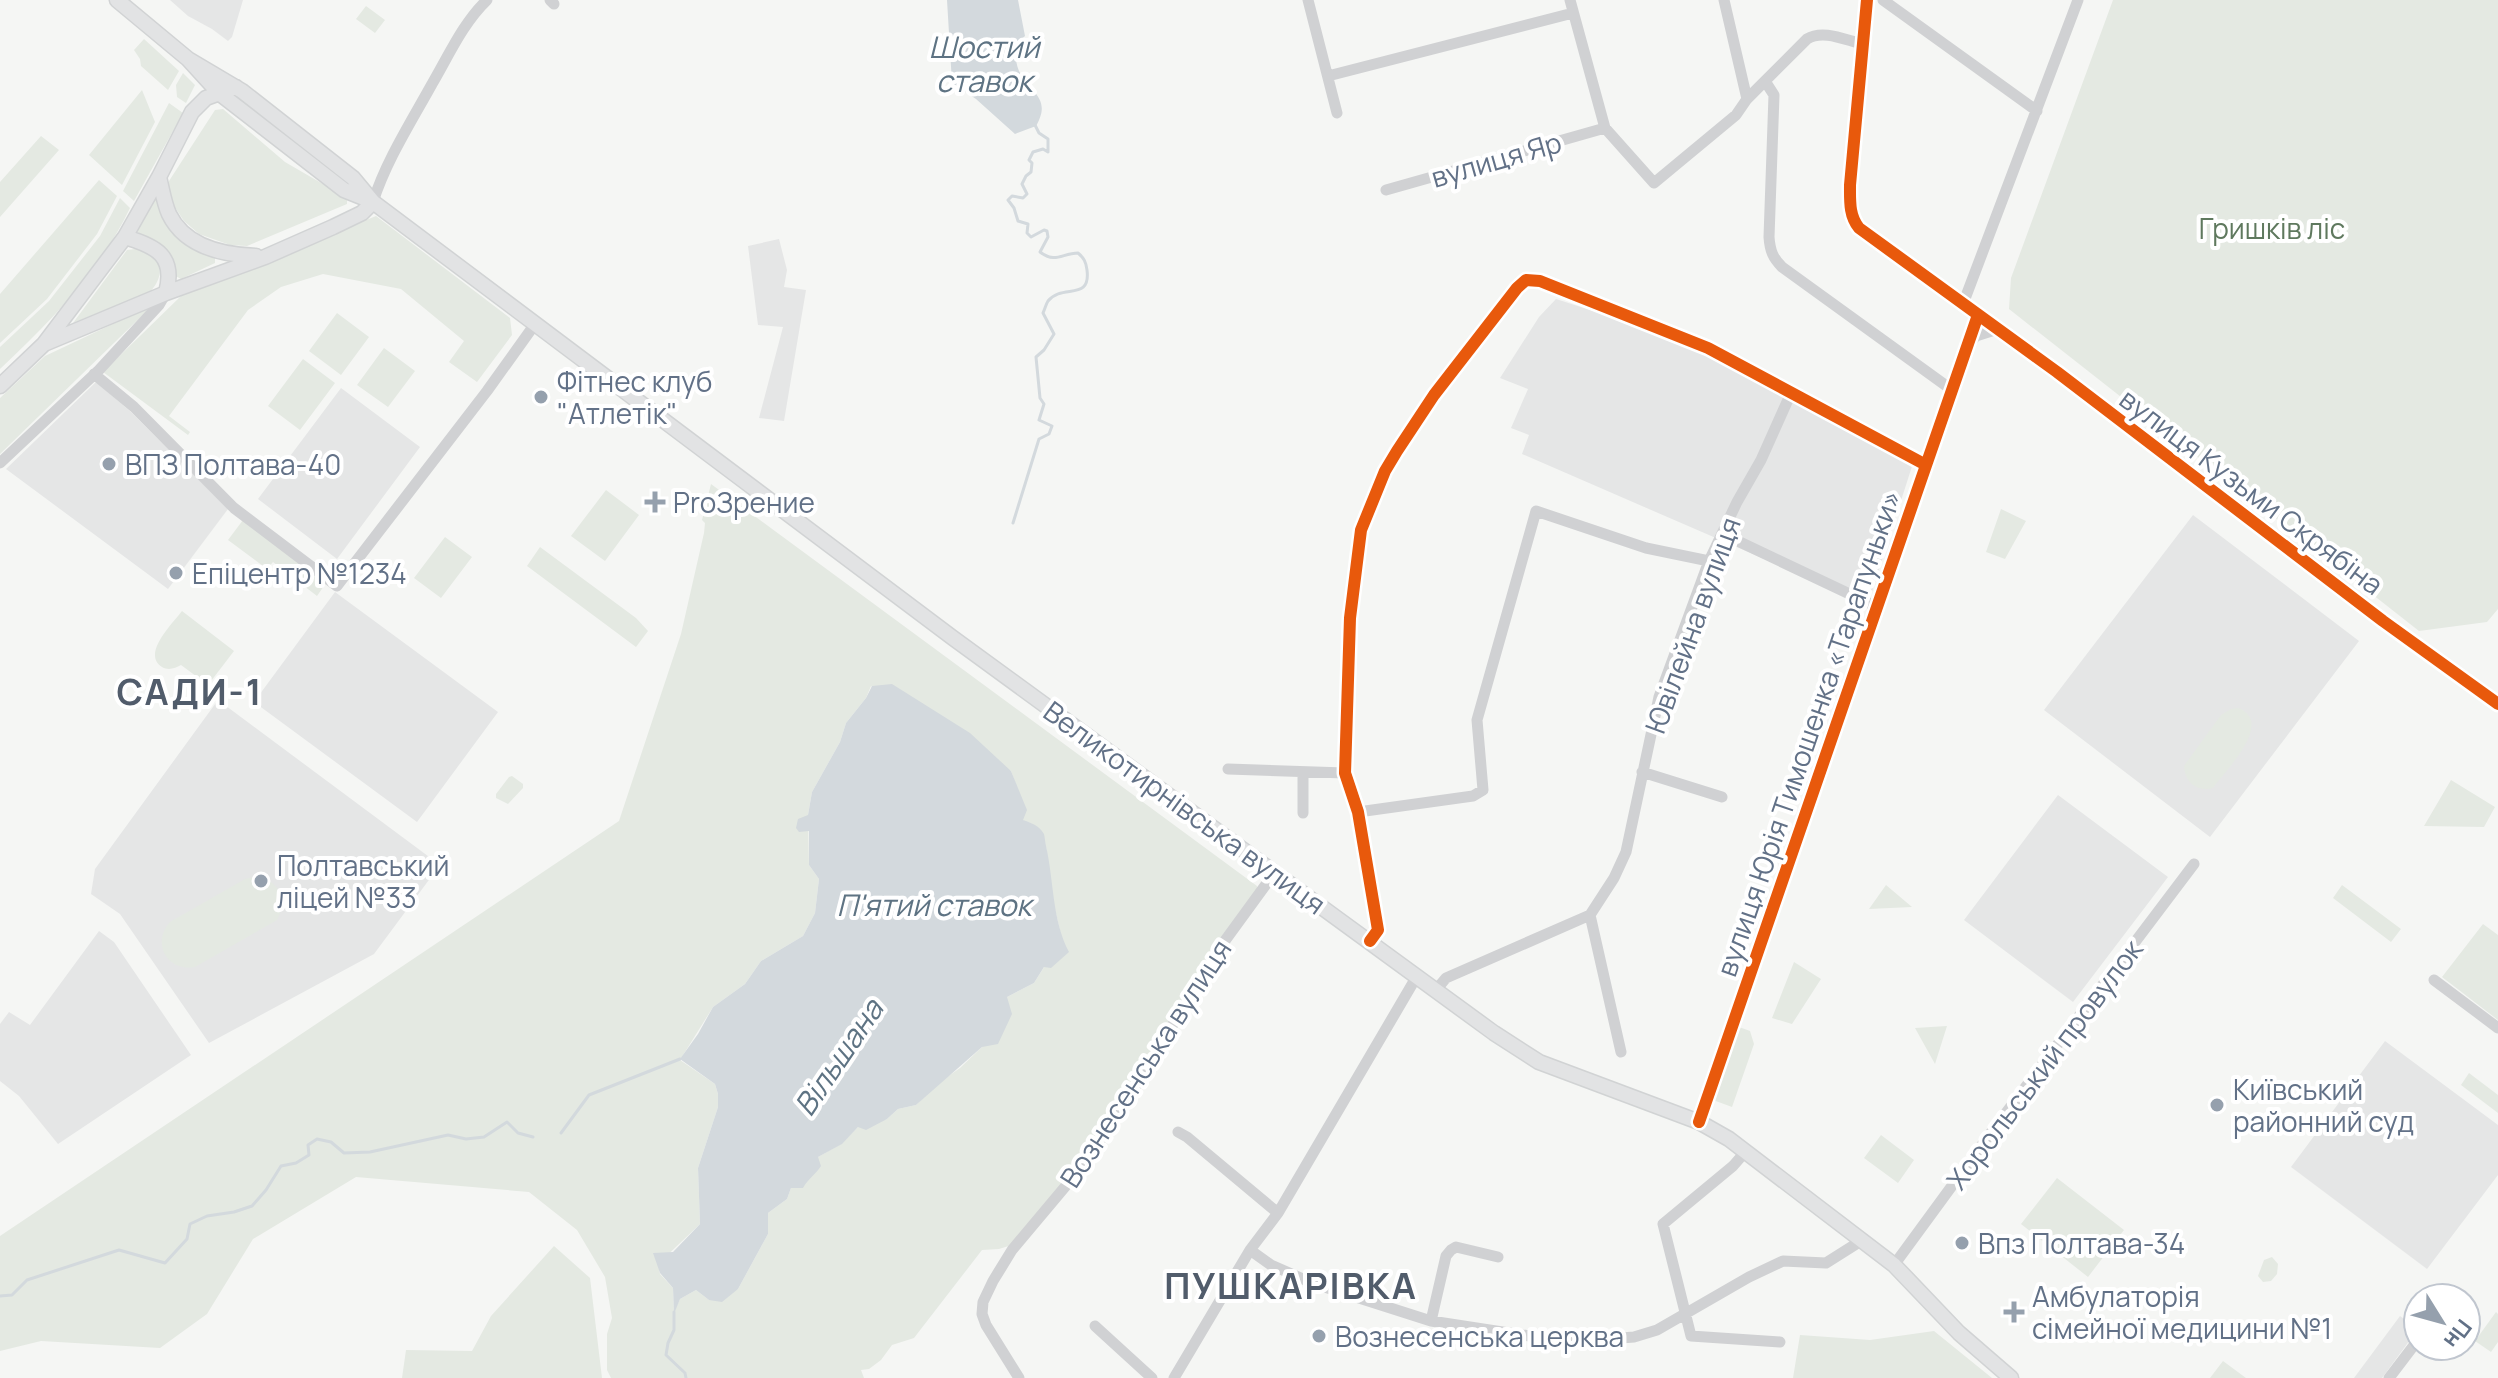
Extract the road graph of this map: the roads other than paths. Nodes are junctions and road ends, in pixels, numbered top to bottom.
1 (117, 0) edge
2 (487, 0) edge
3 (1308, 0) edge
4 (1570, 0) edge
5 (1724, 0) edge
6 (1867, 0) edge
7 (1883, 0) edge
8 (2078, 0) edge
9 (1573, 13) junction
10 (1862, 44) junction
11 (188, 59) junction
12 (1328, 76) junction
13 (1765, 81) junction
14 (236, 87) junction
15 (219, 93) junction
16 (1747, 99) junction
17 (2037, 111) junction
18 (1337, 113) dead end
19 (1605, 128) junction
20 (159, 177) junction
21 (1386, 190) dead end
22 (373, 202) junction
23 (125, 237) junction
24 (265, 257) junction
25 (166, 293) junction
26 (1963, 304) junction
27 (1978, 315) junction
28 (535, 324) junction
29 (1998, 329) junction
30 (44, 344) junction
31 (1968, 344) junction
32 (94, 374) junction
33 (0, 386) edge
34 (1952, 390) junction
35 (1791, 393) junction
36 (0, 463) edge
37 (1926, 465) junction
38 (1723, 534) junction
39 (1709, 561) junction
40 (1877, 607) junction
41 (2498, 704) edge
42 (1228, 769) dead end
43 (1642, 772) junction
44 (1303, 773) junction
45 (1345, 773) junction
46 (1722, 797) dead end
47 (1358, 812) junction
48 (1303, 813) dead end
49 (2194, 864) dead end
50 (1275, 872) junction
51 (1590, 915) junction
52 (1370, 941) junction
53 (1417, 976) junction
54 (2434, 980) dead end
55 (1436, 990) junction
56 (2498, 1028) edge
57 (1621, 1052) dead end
58 (1699, 1122) junction
59 (1178, 1132) dead end
60 (1746, 1151) junction
61 (1278, 1213) junction
62 (1864, 1239) junction
63 (1250, 1250) junction
64 (1498, 1257) dead end
65 (1894, 1265) junction
66 (1684, 1313) junction
67 (1431, 1321) junction
68 (1095, 1326) dead end
69 (1780, 1342) dead end
70 (2402, 1361) edge
71 (1019, 1378) edge
72 (1152, 1378) edge
73 (1174, 1378) edge
74 (2011, 1378) edge
75 (2389, 1378) edge

1 - 11 main road, Великотирнівська вулиця
2 - 22 street
3 - 12 street
4 - 9 street
5 - 16 street
6 - 10 street
7 - 17 street
8 - 17 street
9 - 12 street
9 - 19 street
10 - 13 street
10 - 26 street, вулиця Кузьми Скрябіна
11 - 14 main road, Великотирнівська вулиця
11 - 15 main road, Великотирнівська вулиця
12 - 18 street
13 - 16 street
13 - 34 street
14 - 15 main road
14 - 22 main road, Великотирнівська вулиця
15 - 20 main road
15 - 22 main road, Великотирнівська вулиця
16 - 19 street
17 - 26 street
19 - 21 street, вулиця Яр
20 - 23 main road
20 - 24 main road
22 - 24 main road
22 - 28 main road, Великотирнівська вулиця
23 - 25 main road
23 - 30 main road
24 - 25 main road
25 - 30 main road
25 - 32 street
26 - 27 street, вулиця Кузьми Скрябіна
27 - 29 street, вулиця Кузьми Скрябіна
27 - 31 street, вулиця Юрія Тимошенка «Тарапуньки»
28 - 32 street
28 - 50 main road, Великотирнівська вулиця
29 - 31 street
29 - 41 street, вулиця Кузьми Скрябіна
30 - 33 main road
31 - 34 street, вулиця Юрія Тимошенка «Тарапуньки»
32 - 36 street
34 - 37 street, вулиця Юрія Тимошенка «Тарапуньки»
35 - 37 street
35 - 38 street, Ювілейна вулиця
35 - 45 street
37 - 40 street, вулиця Юрія Тимошенка «Тарапуньки»
38 - 39 street, Ювілейна вулиця
38 - 40 street
39 - 43 street, Ювілейна вулиця
39 - 47 street
40 - 58 street, вулиця Юрія Тимошенка «Тарапуньки»
42 - 44 street
43 - 46 street, Ювілейна вулиця
43 - 51 street, Ювілейна вулиця
44 - 45 street
44 - 48 street
45 - 47 street
47 - 52 street
49 - 65 street, Хорольський провулок
50 - 52 main road, Великотирнівська вулиця
50 - 71 street, Вознесенська вулиця
51 - 55 street
51 - 57 street
52 - 53 main road, Великотирнівська вулиця
53 - 55 main road, Великотирнівська вулиця
53 - 61 street
54 - 56 street
55 - 58 main road, Великотирнівська вулиця
58 - 60 main road, Великотирнівська вулиця
59 - 61 street
60 - 62 main road, Великотирнівська вулиця
60 - 66 street
61 - 63 street
62 - 65 main road, Великотирнівська вулиця
62 - 66 street
63 - 67 street
63 - 73 street
64 - 67 street
65 - 74 main road, Великотирнівська вулиця
66 - 67 street
66 - 69 street
68 - 72 street
70 - 75 street

